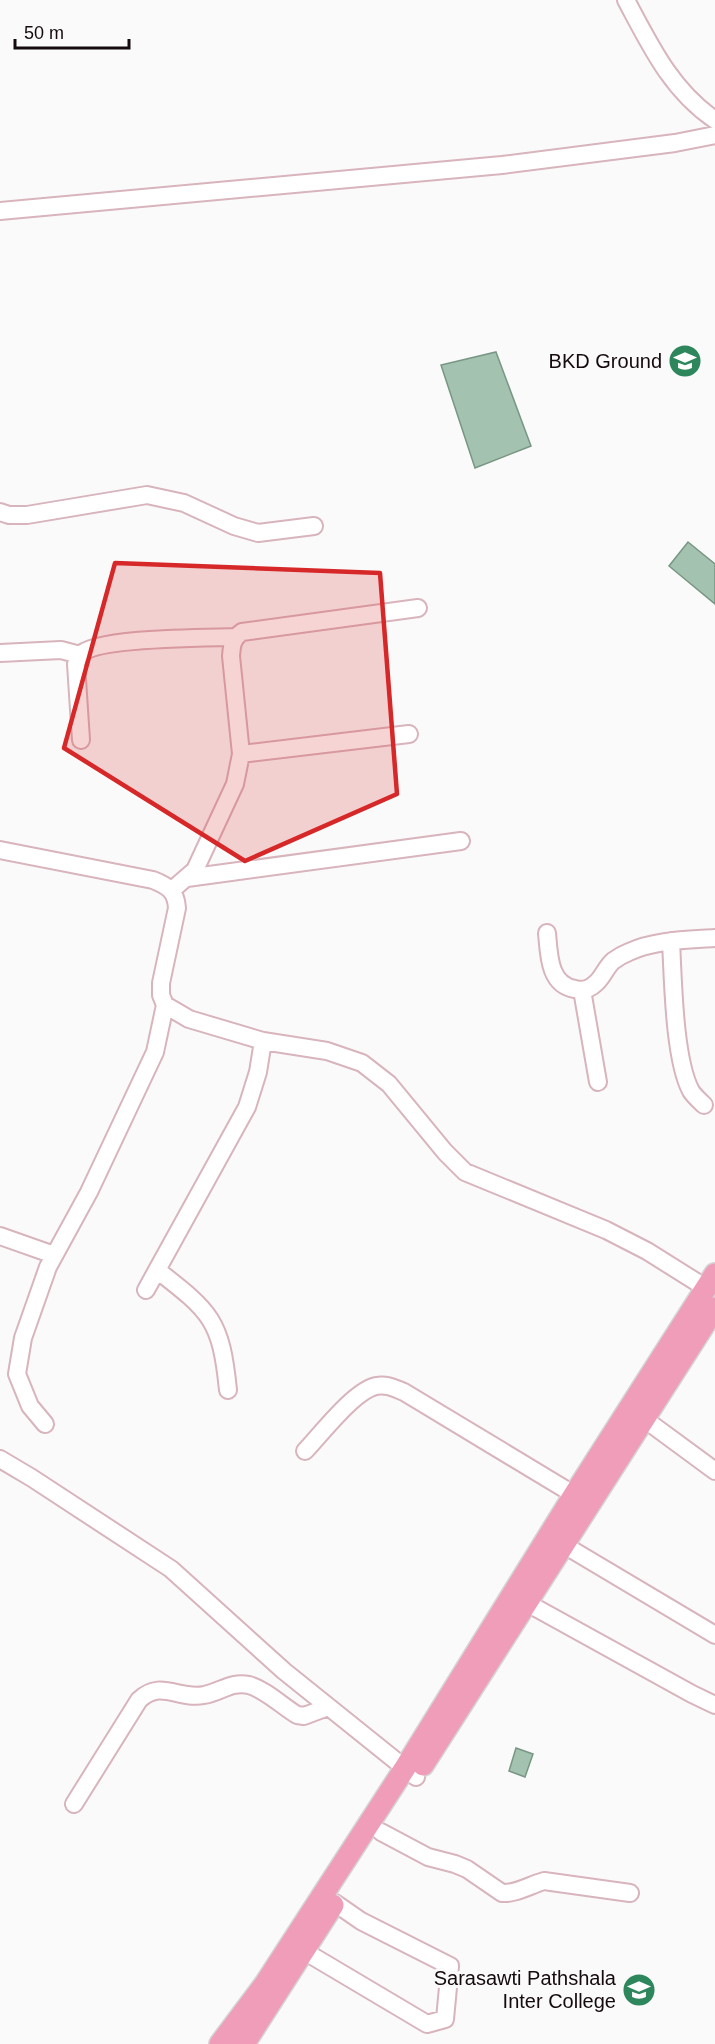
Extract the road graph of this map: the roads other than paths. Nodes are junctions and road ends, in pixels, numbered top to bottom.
1 (626, 0) edge
2 (715, 120) edge
3 (715, 135) edge
4 (0, 211) edge
5 (0, 512) edge
6 (314, 526) dead end
7 (418, 608) dead end
8 (236, 637) junction
9 (0, 653) edge
10 (80, 655) junction
11 (408, 734) dead end
12 (81, 740) dead end
13 (241, 754) junction
14 (461, 841) dead end
15 (0, 850) edge
16 (187, 878) junction
17 (172, 890) junction
18 (547, 933) dead end
19 (715, 938) edge
20 (671, 941) junction
21 (582, 990) junction
22 (165, 1005) junction
23 (263, 1041) junction
24 (598, 1082) dead end
25 (704, 1105) dead end
26 (0, 1236) edge
27 (54, 1255) junction
28 (157, 1270) junction
29 (711, 1281) edge
30 (146, 1290) dead end
31 (715, 1308) edge
32 (228, 1390) dead end
33 (643, 1418) junction
34 (45, 1424) dead end
35 (305, 1450) dead end
36 (0, 1459) edge
37 (715, 1471) edge
38 (582, 1499) junction
39 (564, 1545) junction
40 (527, 1603) junction
41 (715, 1635) edge
42 (715, 1705) edge
43 (328, 1707) junction
44 (410, 1772) junction
45 (74, 1804) dead end
46 (381, 1832) junction
47 (630, 1893) dead end
48 (335, 1903) junction
49 (304, 1951) junction
50 (220, 2044) edge
51 (244, 2044) edge

1 - 2 street
3 - 4 street
5 - 6 street
7 - 8 street
8 - 10 street
8 - 13 street
9 - 10 street
10 - 12 street
11 - 13 street
13 - 16 street
14 - 16 street
15 - 17 street
16 - 17 street
17 - 22 street
18 - 21 street
19 - 20 street
20 - 21 street
20 - 25 street
21 - 24 street
22 - 23 street
22 - 27 street
23 - 28 street
23 - 29 street
26 - 27 street
27 - 34 street
28 - 30 street
28 - 32 street
29 - 38 main road
31 - 33 main road
33 - 37 street
33 - 38 main road
35 - 38 street
36 - 43 street
38 - 39 main road
38 - 44 main road
39 - 40 main road
39 - 41 street
40 - 42 street
40 - 44 main road
43 - 44 street
43 - 45 street
44 - 46 main road
44 - 50 main road
46 - 47 street
46 - 48 main road
48 - 49 main road
48 - 49 street
49 - 51 main road

